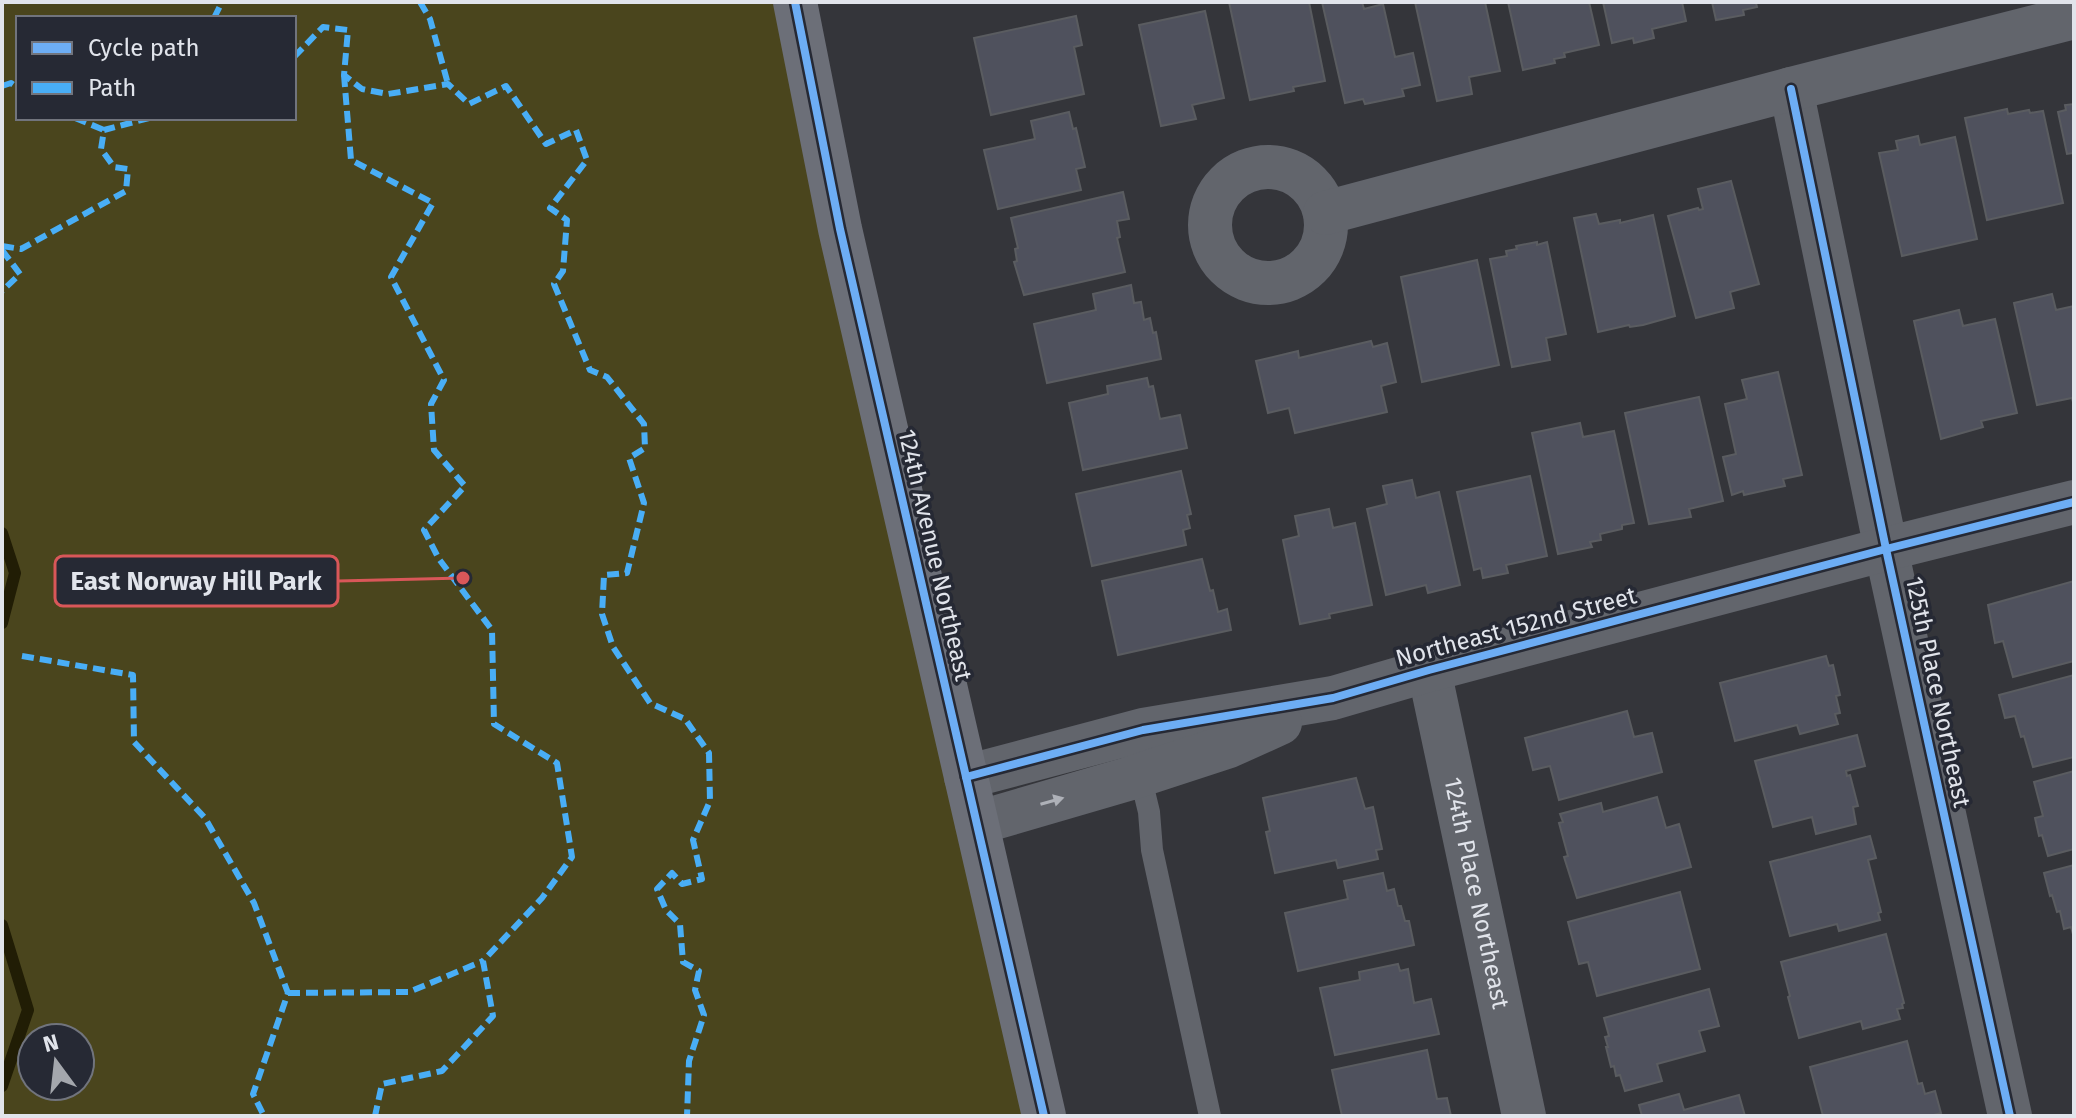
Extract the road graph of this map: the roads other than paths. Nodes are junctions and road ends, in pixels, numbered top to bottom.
1 (795, 2) edge
2 (2074, 17) edge
3 (1791, 89) junction
4 (1325, 213) dead end
5 (2074, 502) edge
6 (1886, 549) junction
7 (1429, 670) junction
8 (1333, 698) junction
9 (1140, 775) junction
10 (966, 777) junction
11 (977, 823) junction
12 (1044, 1116) edge
13 (1210, 1116) edge
14 (1524, 1116) edge
15 (2010, 1116) edge

1 - 10 street, 124th Avenue Northeast
2 - 3 street
3 - 4 street
3 - 6 street, 125th Place Northeast
5 - 6 street, Northeast 152nd Street
6 - 7 street, Northeast 152nd Street
6 - 15 street, 125th Place Northeast
7 - 8 street, Northeast 152nd Street
7 - 14 street, 124th Place Northeast
8 - 9 street, Northeast 152nd Street
8 - 10 street, Northeast 152nd Street
11 -> 9 street, Northeast 152nd Street
9 - 13 lane
10 - 11 street, 124th Avenue Northeast
11 - 12 street, 124th Avenue Northeast

